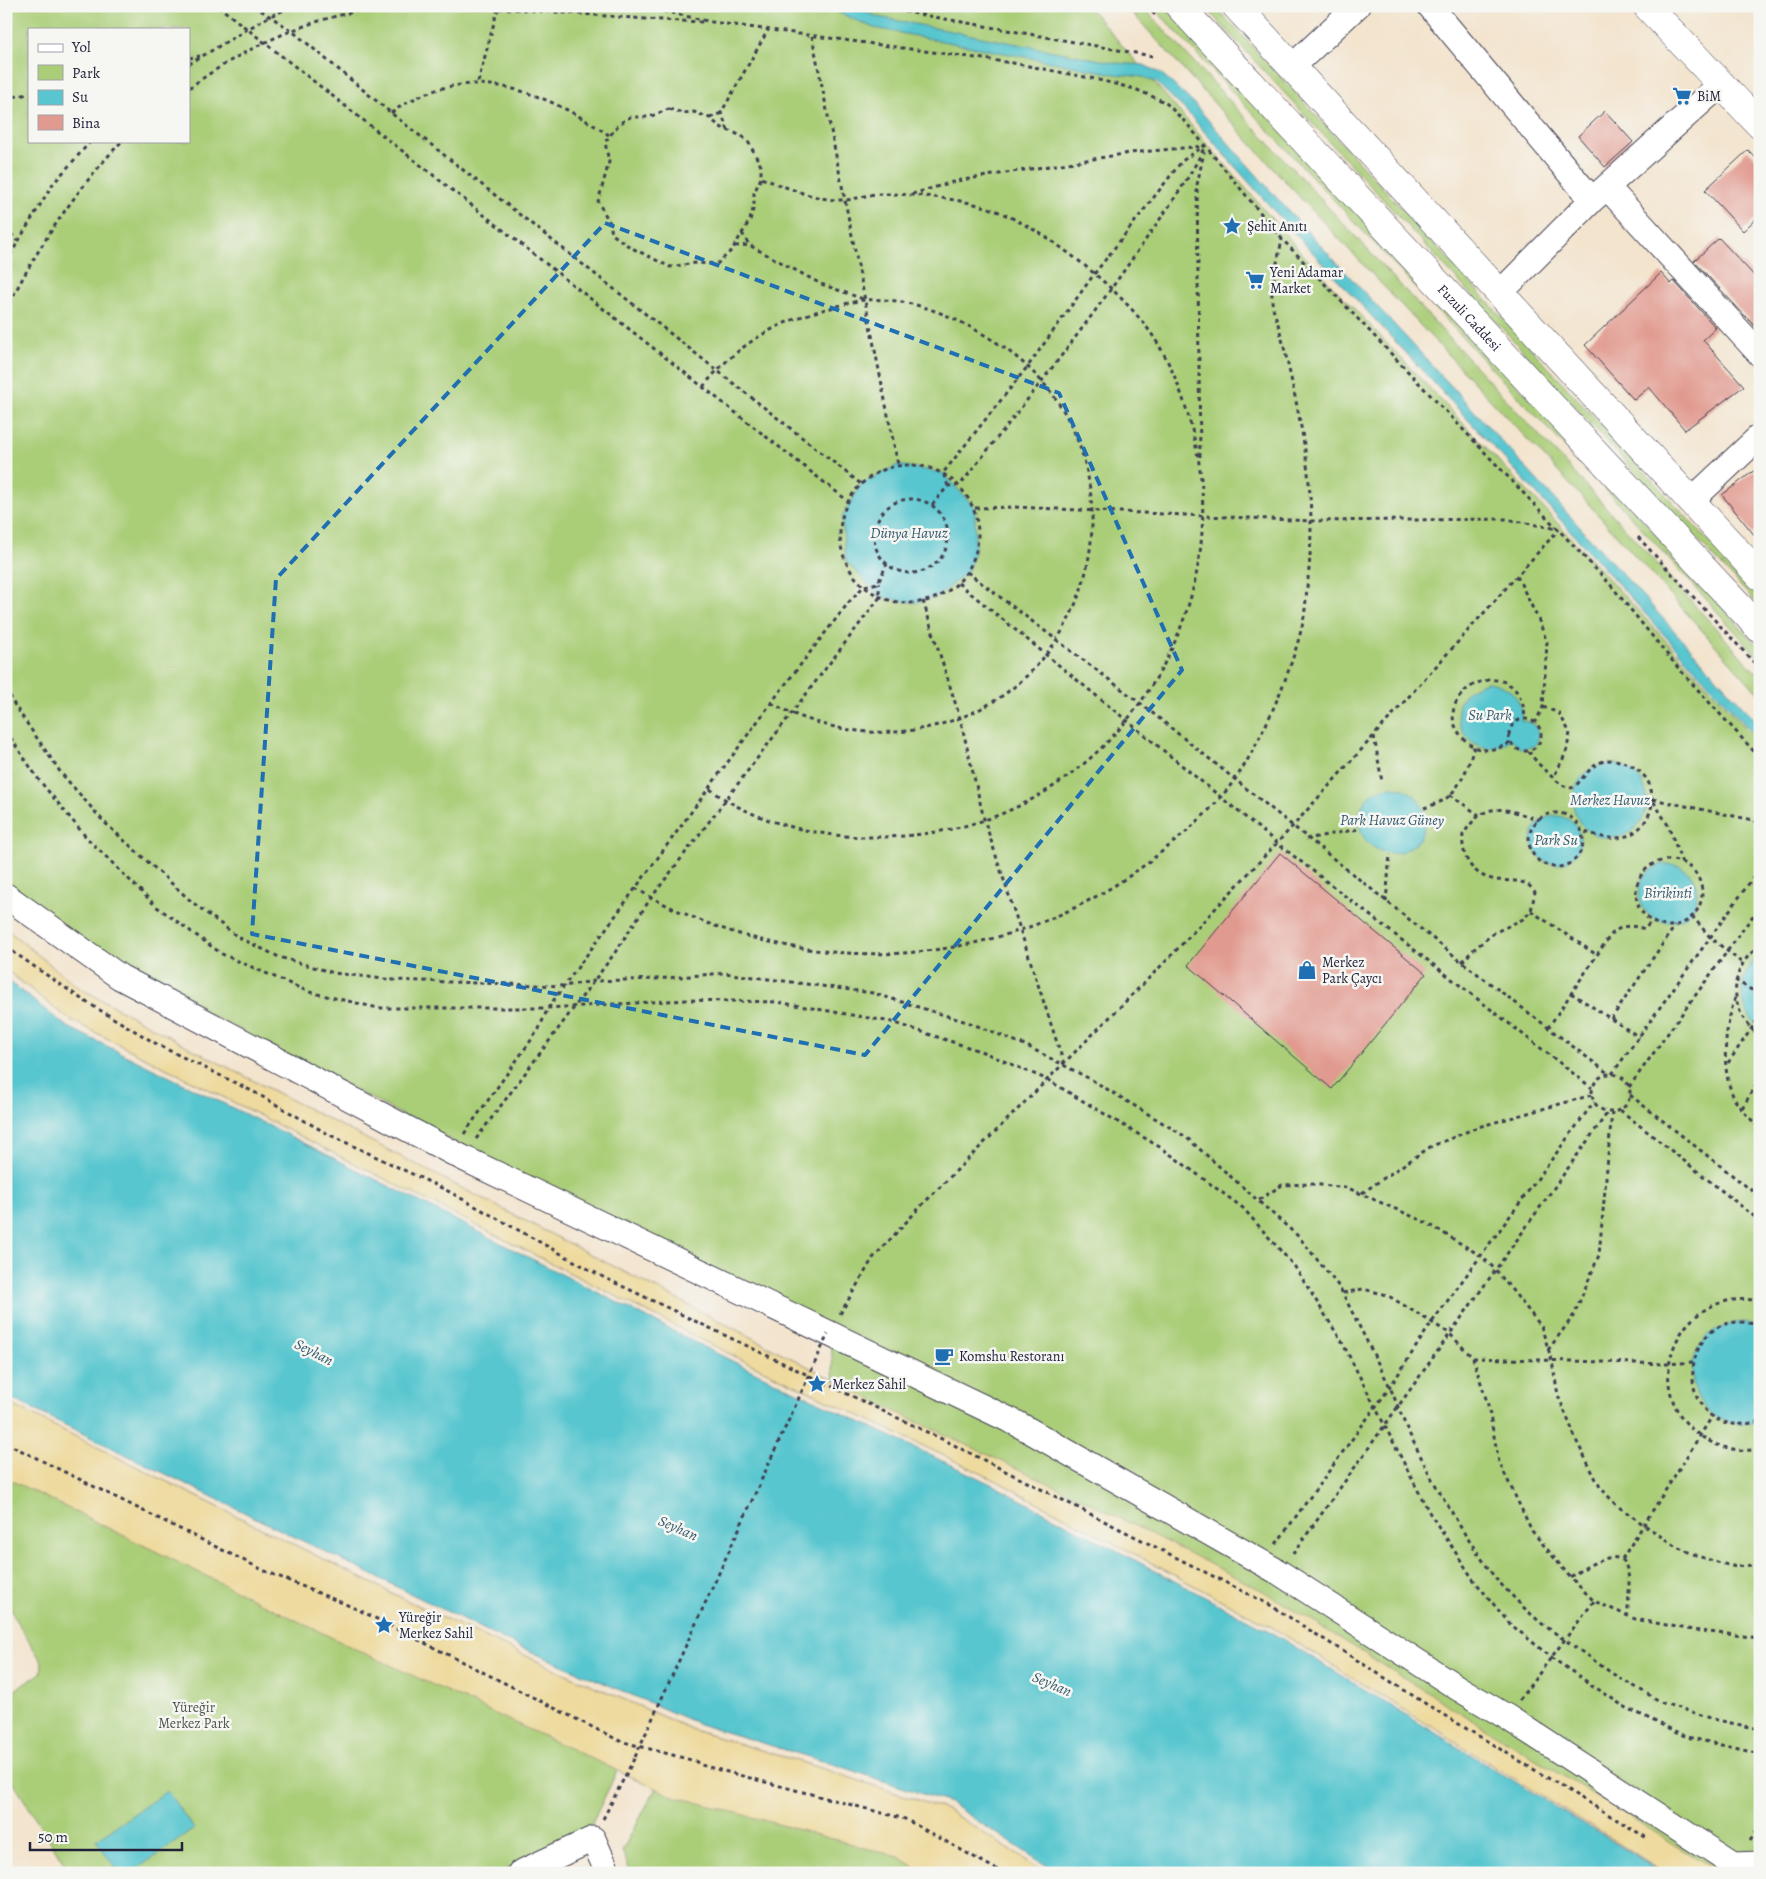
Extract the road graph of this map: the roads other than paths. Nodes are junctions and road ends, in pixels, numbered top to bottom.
1 (1179, 6) edge
2 (1236, 6) edge
3 (1357, 6) edge
4 (1430, 6) edge
5 (1647, 6) edge
6 (1292, 67) junction
7 (1721, 84) junction
8 (1760, 125) edge
9 (1599, 194) junction
10 (1499, 294) junction
11 (1760, 354) edge
12 (1760, 436) edge
13 (1691, 501) junction
14 (1760, 576) edge
15 (1760, 629) edge
16 (6, 896) edge
17 (1760, 1864) edge
18 (520, 1873) edge
19 (608, 1873) edge

1 - 15 main road, Fuzuli Caddesi
2 - 6 main road
3 - 6 street
4 - 9 street
5 - 7 main road
6 - 10 main road
7 - 8 main road
7 - 9 street
9 - 10 street
9 - 11 street
10 - 13 main road
12 - 13 street
13 - 14 main road
16 - 17 street
18 - 19 street

